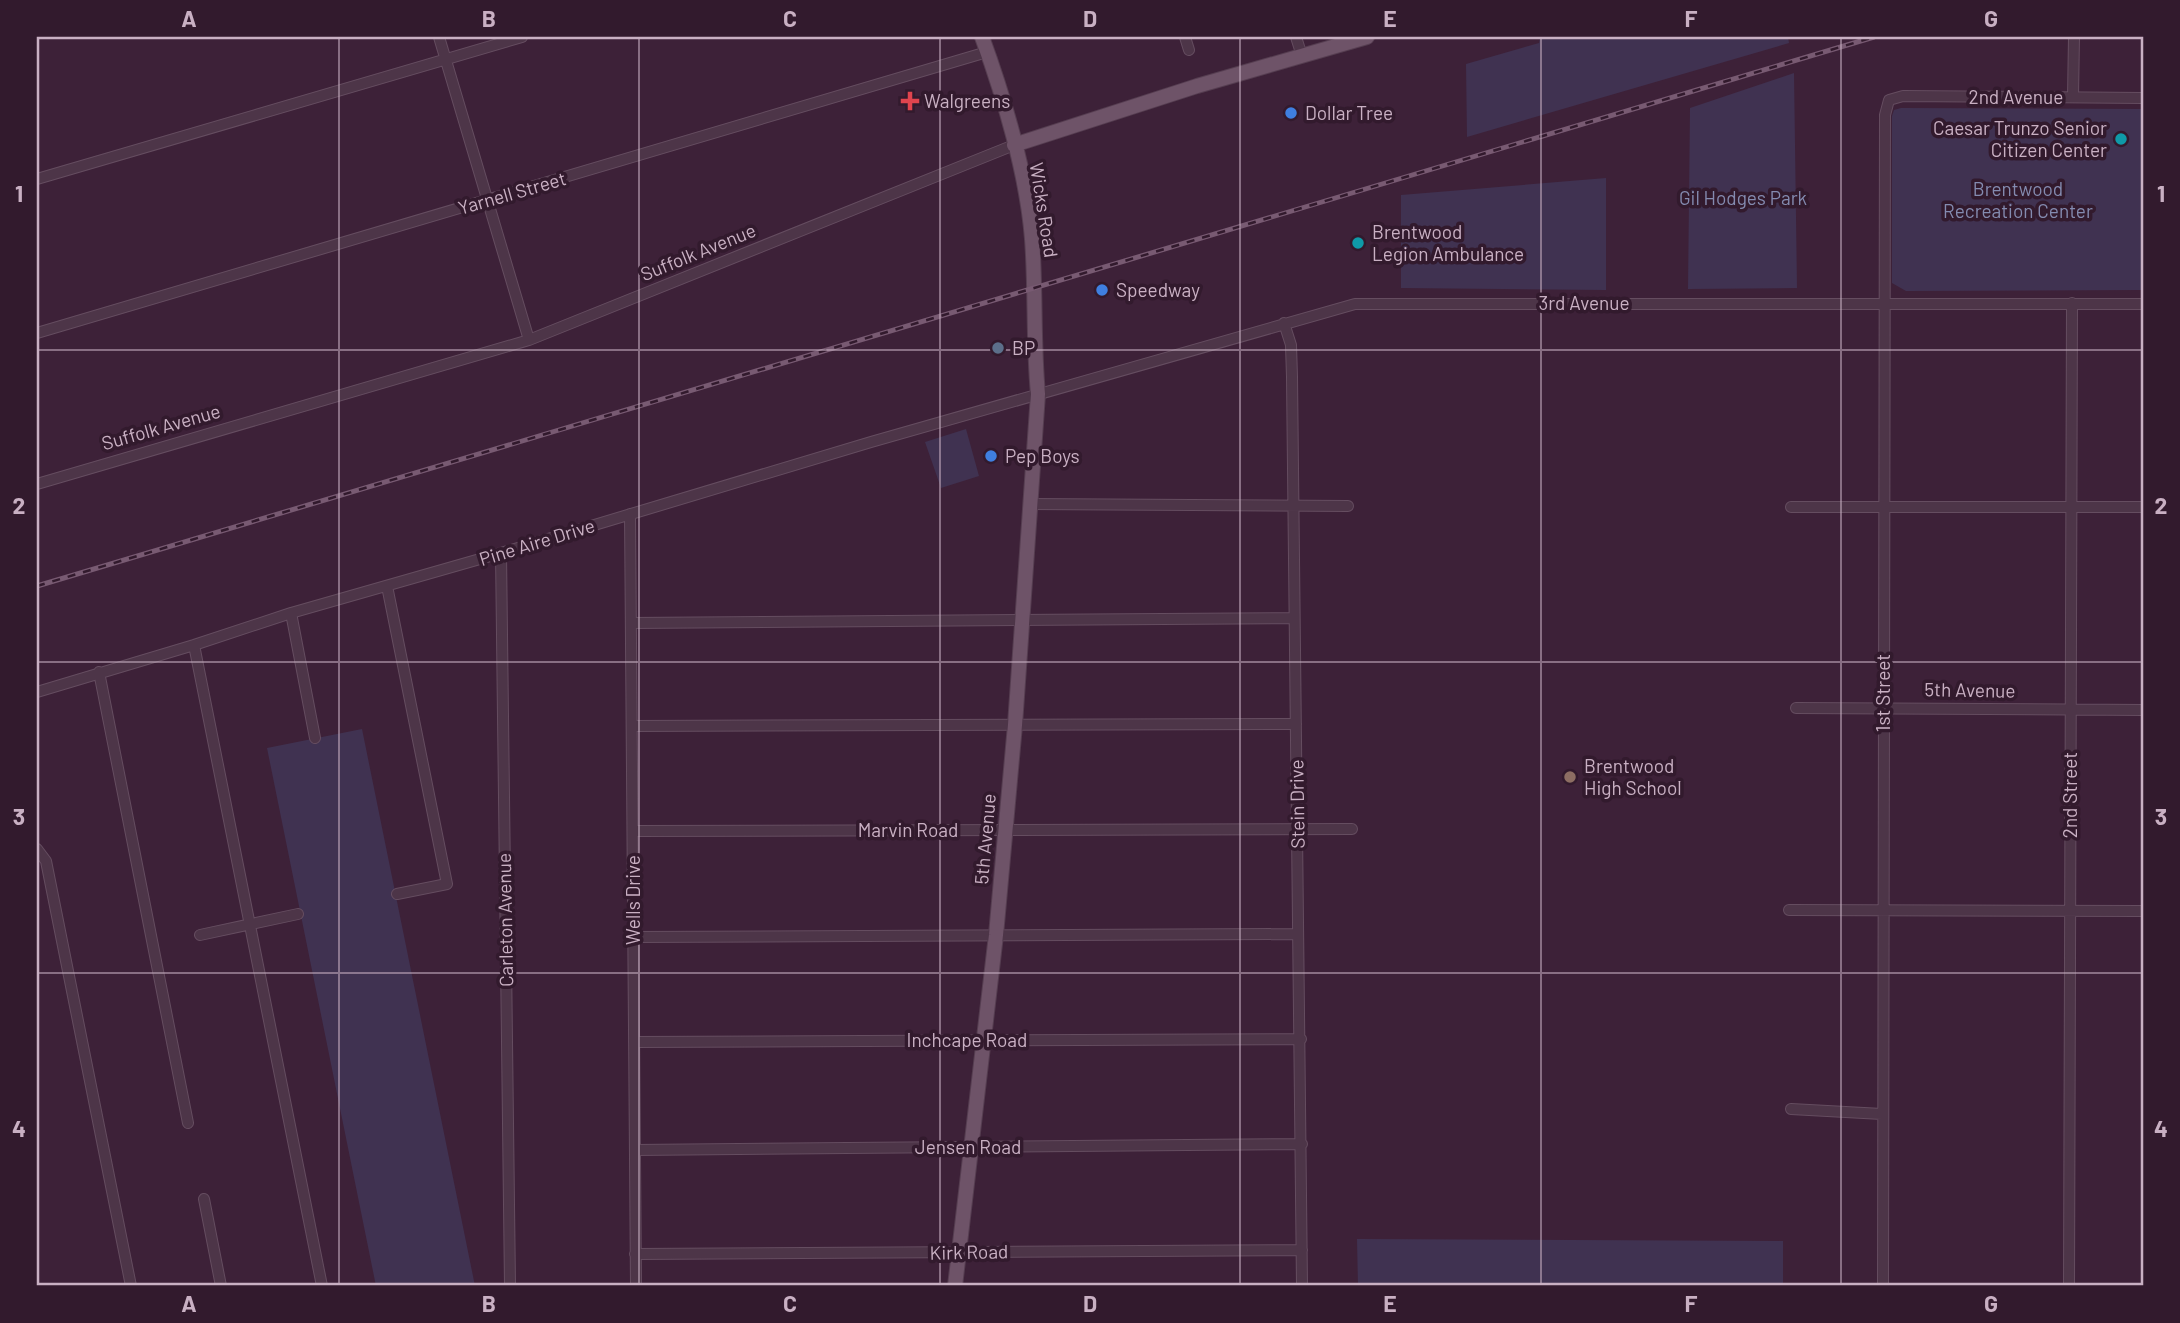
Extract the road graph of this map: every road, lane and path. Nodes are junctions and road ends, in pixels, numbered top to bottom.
1 (439, 37) edge
2 (522, 37) edge
3 (982, 37) edge
4 (1185, 37) edge
5 (1296, 37) edge
6 (1367, 37) edge
7 (2074, 37) edge
8 (1189, 50) dead end
9 (988, 52) junction
10 (1302, 56) junction
11 (445, 59) junction
12 (2073, 97) junction
13 (2143, 98) edge
14 (1889, 100) joint
15 (1014, 145) junction
16 (37, 179) edge
17 (488, 200) junction
18 (2072, 303) junction
19 (1884, 304) junction
20 (2143, 304) edge
21 (1284, 323) junction
22 (37, 332) edge
23 (529, 340) junction
24 (1038, 394) junction
25 (37, 484) edge
26 (1029, 504) junction
27 (1293, 506) junction
28 (1348, 506) dead end
29 (1791, 507) dead end
30 (1884, 507) junction
31 (2070, 507) junction
32 (2143, 508) edge
33 (630, 514) junction
34 (501, 553) junction
35 (387, 586) junction
36 (291, 613) junction
37 (1294, 618) junction
38 (1020, 621) junction
39 (631, 623) junction
40 (194, 645) junction
41 (99, 672) junction
42 (37, 691) edge
43 (1796, 708) dead end
44 (1883, 708) junction
45 (2070, 710) junction
46 (2143, 710) edge
47 (1014, 724) junction
48 (1296, 724) junction
49 (632, 726) junction
50 (315, 738) dead end
51 (1352, 829) dead end
52 (1005, 830) junction
53 (1297, 830) junction
54 (633, 831) junction
55 (37, 849) edge
56 (397, 894) dead end
57 (1789, 910) dead end
58 (1884, 911) junction
59 (2070, 911) junction
60 (2143, 911) edge
61 (298, 915) dead end
62 (248, 925) junction
63 (1298, 934) junction
64 (200, 935) dead end
65 (996, 935) junction
66 (633, 937) junction
67 (1301, 1039) junction
68 (984, 1040) junction
69 (634, 1042) junction
70 (1791, 1109) dead end
71 (1882, 1114) junction
72 (188, 1123) dead end
73 (1302, 1144) junction
74 (972, 1147) junction
75 (635, 1150) junction
76 (204, 1199) dead end
77 (1302, 1250) junction
78 (960, 1252) junction
79 (635, 1254) junction
80 (131, 1286) edge
81 (221, 1286) edge
82 (322, 1286) edge
83 (510, 1286) edge
84 (636, 1286) edge
85 (955, 1286) edge
86 (1302, 1286) edge
87 (1883, 1286) edge
88 (2069, 1286) edge

1 - 11 street
2 - 11 street
3 - 9 main road, Wicks Road
4 - 8 street
5 - 10 street
6 - 10 main road, Suffolk Avenue
7 - 12 street
9 - 15 main road, Wicks Road
9 - 17 street, Yarnell Street
10 - 15 main road, Suffolk Avenue
11 - 16 street
11 - 17 street
12 - 13 street, 2nd Avenue
12 - 14 street, 2nd Avenue
14 - 19 street, 1st Street
15 - 23 street, Suffolk Avenue
15 - 24 main road, Wicks Road
17 - 22 street, Yarnell Street
17 - 23 street
18 - 19 street, 3rd Avenue
18 - 20 street, 3rd Avenue
18 - 31 street, 2nd Street
19 - 21 street, 3rd Avenue
19 - 30 street, 1st Street
21 - 24 street, 3rd Avenue
21 - 27 street, Stein Drive
23 - 25 street, Suffolk Avenue
24 - 26 main road, 5th Avenue
24 - 33 street, Pine Aire Drive
26 - 27 street
26 - 38 main road, 5th Avenue
27 - 28 street
27 - 37 street, Stein Drive
29 - 30 street
30 - 31 street
30 - 44 street, 1st Street
31 - 32 street
31 - 45 street, 2nd Street
33 - 34 street, Pine Aire Drive
33 - 39 street, Wells Drive
34 - 35 street, Pine Aire Drive
34 - 83 street, Carleton Avenue
35 - 36 street, Pine Aire Drive
35 - 56 street
36 - 40 street, Pine Aire Drive
36 - 50 street
37 - 38 street
37 - 48 street, Stein Drive
38 - 39 street
38 - 47 main road, 5th Avenue
39 - 49 street, Wells Drive
40 - 41 street, Pine Aire Drive
40 - 62 street
41 - 42 street, Pine Aire Drive
41 - 72 street
43 - 44 street, 5th Avenue
44 - 45 street, 5th Avenue
44 - 58 street, 1st Street
45 - 46 street, 5th Avenue
45 - 59 street, 2nd Street
47 - 48 street
47 - 49 street
47 - 52 main road, 5th Avenue
48 - 53 street, Stein Drive
49 - 54 street, Wells Drive
51 - 53 street, Marvin Road
52 - 53 street, Marvin Road
52 - 54 street, Marvin Road
52 - 65 main road, 5th Avenue
53 - 63 street, Stein Drive
54 - 66 street, Wells Drive
55 - 80 street
57 - 58 street
58 - 59 street
58 - 71 street, 1st Street
59 - 60 street
59 - 88 street, 2nd Street
61 - 62 street
62 - 64 street
62 - 82 street
63 - 65 street
63 - 67 street, Stein Drive
65 - 66 street
65 - 68 main road, 5th Avenue
66 - 69 street, Wells Drive
67 - 68 street, Inchcape Road
67 - 73 street, Stein Drive
68 - 69 street, Inchcape Road
68 - 74 main road, 5th Avenue
69 - 75 street, Wells Drive
70 - 71 street
71 - 87 street, 1st Street
73 - 74 street, Jensen Road
73 - 77 street, Stein Drive
74 - 75 street, Jensen Road
74 - 78 main road, 5th Avenue
75 - 79 street, Wells Drive
76 - 81 street
77 - 78 street, Kirk Road
77 - 86 street, Stein Drive
78 - 79 street, Kirk Road
78 - 85 main road, 5th Avenue
79 - 84 street, Wells Drive

